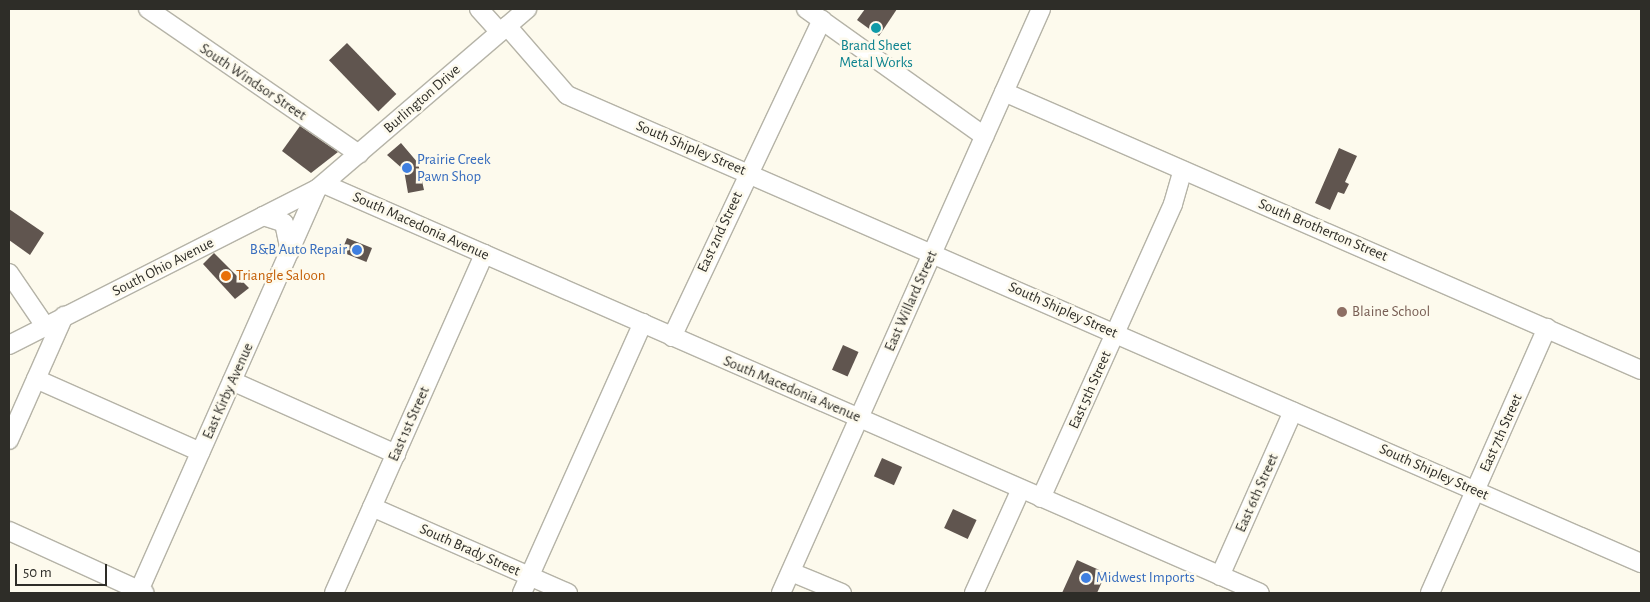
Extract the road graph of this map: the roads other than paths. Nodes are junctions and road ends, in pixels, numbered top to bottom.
1 (148, 9) edge
2 (479, 9) edge
3 (527, 9) edge
4 (806, 9) edge
5 (1041, 9) edge
6 (822, 20) junction
7 (503, 29) junction
8 (1004, 92) junction
9 (984, 136) junction
10 (359, 154) junction
11 (1183, 170) junction
12 (748, 172) junction
13 (320, 186) junction
14 (264, 216) junction
15 (290, 251) junction
16 (932, 253) junction
17 (484, 254) junction
18 (9, 273) edge
19 (64, 316) junction
20 (642, 323) junction
21 (45, 326) junction
22 (1547, 328) junction
23 (1116, 333) junction
24 (672, 337) junction
25 (9, 345) edge
26 (1641, 370) edge
27 (36, 378) junction
28 (232, 381) junction
29 (1293, 411) junction
30 (860, 418) junction
31 (9, 440) edge
32 (201, 452) junction
33 (396, 454) junction
34 (1021, 489) junction
35 (1476, 490) junction
36 (1041, 498) junction
37 (372, 507) junction
38 (9, 531) edge
39 (1641, 564) edge
40 (791, 572) junction
41 (530, 576) junction
42 (1220, 576) junction
43 (141, 592) edge
44 (334, 593) edge
45 (522, 593) edge
46 (568, 593) edge
47 (781, 593) edge
48 (842, 593) edge
49 (974, 593) edge
50 (1260, 593) edge
51 (1430, 593) edge

1 - 10 street, South Windsor Street
2 - 7 street, South Shipley Street
3 - 7 street, Burlington Drive
4 - 6 street
5 - 8 street, East Willard Street
6 - 9 street
6 - 12 street, East 2nd Street
7 - 10 street, Burlington Drive
7 - 12 street, South Shipley Street
8 - 9 street, East Willard Street
8 - 11 street, South Brotherton Street
9 - 16 street, East Willard Street
10 - 13 street, Burlington Drive
11 - 22 street, South Brotherton Street
11 - 23 street, East 5th Street
12 - 16 street, South Shipley Street
12 - 24 street, East 2nd Street
13 - 14 street, South Ohio Avenue
13 - 15 street, East Kirby Avenue
13 - 17 street, South Macedonia Avenue
14 - 15 street
14 - 19 street, South Ohio Avenue
15 - 28 street, East Kirby Avenue
16 - 23 street, South Shipley Street
16 - 30 street, East Willard Street
17 - 20 street, South Macedonia Avenue
17 - 33 street, East 1st Street
18 - 21 street
19 - 21 street, South Ohio Avenue
19 - 27 street
20 - 24 street, South Macedonia Avenue
20 - 41 street
21 - 25 street, South Ohio Avenue
22 - 26 street, South Brotherton Street
22 - 35 street, East 7th Street
23 - 29 street, South Shipley Street
23 - 36 street, East 5th Street
24 - 30 street, South Macedonia Avenue
27 - 31 street
27 - 32 street
28 - 32 street, East Kirby Avenue
28 - 33 street
29 - 35 street, South Shipley Street
29 - 42 street, East 6th Street
30 - 34 street, South Macedonia Avenue
30 - 40 street, East Willard Street
32 - 43 street, East Kirby Avenue
33 - 37 street, East 1st Street
34 - 36 street, South Macedonia Avenue
34 - 49 street
35 - 39 street, South Shipley Street
35 - 51 street, East 7th Street
36 - 42 street, South Macedonia Avenue
37 - 41 street, South Brady Street
37 - 44 street, East 1st Street
38 - 43 street
40 - 47 street, East Willard Street
40 - 48 street
41 - 45 street
41 - 46 street, South Brady Street
42 - 50 street, South Macedonia Avenue

